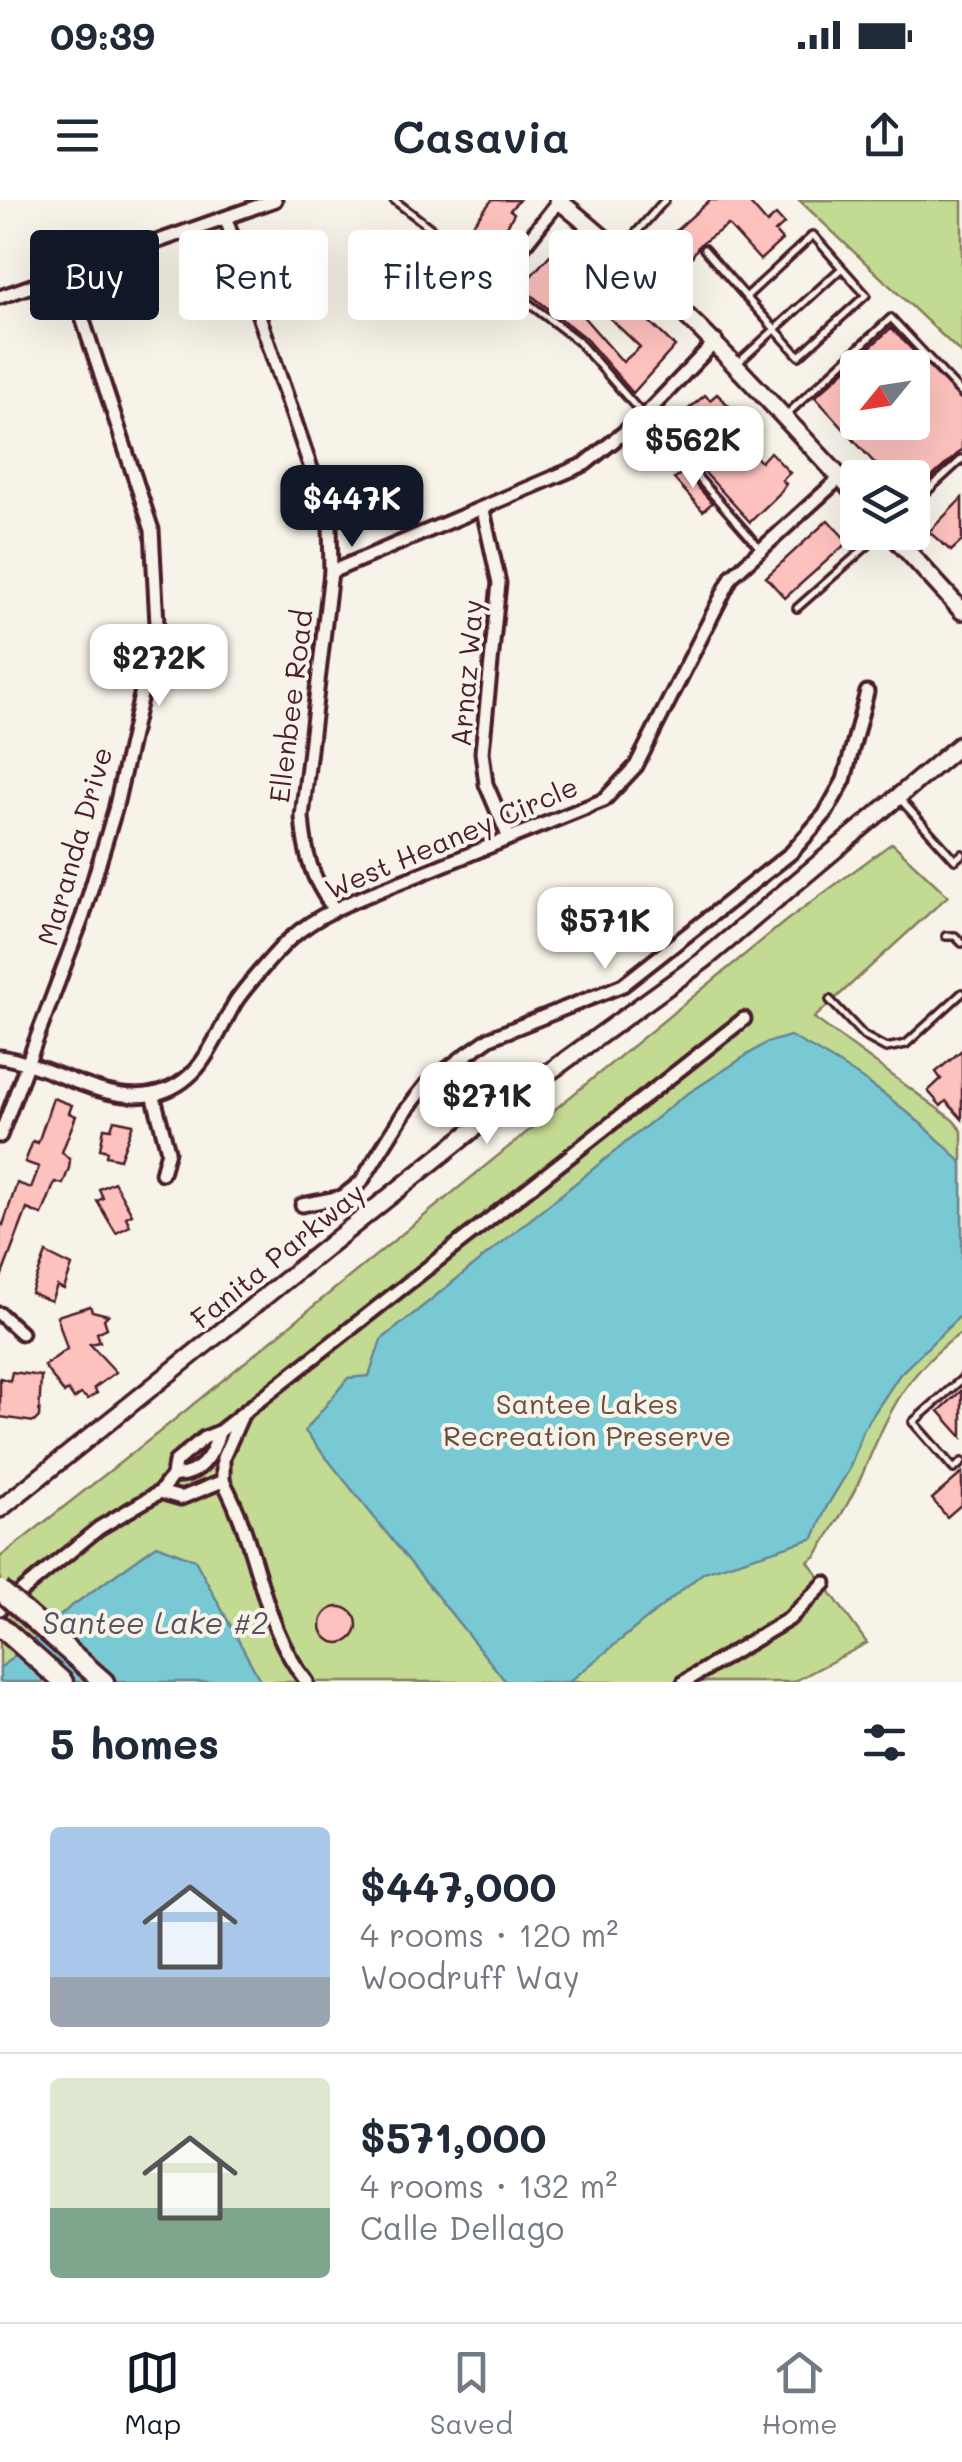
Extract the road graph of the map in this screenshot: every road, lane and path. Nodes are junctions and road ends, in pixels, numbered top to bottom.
1 (275, 200) edge
2 (394, 200) edge
3 (558, 200) edge
4 (665, 200) edge
5 (226, 219) junction
6 (432, 230) edge
7 (596, 230) edge
8 (639, 230) edge
9 (529, 238) edge
10 (159, 243) edge
11 (704, 250) dead end
12 (842, 268) junction
13 (30, 287) edge
14 (0, 297) edge
15 (746, 298) junction
16 (529, 305) edge
17 (693, 319) edge
18 (83, 320) edge
19 (775, 329) junction
20 (716, 341) junction
21 (737, 364) junction
22 (962, 394) edge
23 (785, 416) junction
24 (642, 418) junction
25 (962, 459) edge
26 (840, 478) joint
27 (930, 488) edge
28 (483, 510) junction
29 (761, 549) junction
30 (865, 550) edge
31 (903, 550) edge
32 (331, 572) junction
33 (797, 608) dead end
34 (962, 611) edge
35 (867, 692) dead end
36 (962, 744) edge
37 (896, 796) junction
38 (508, 838) junction
39 (962, 854) edge
40 (955, 860) junction
41 (962, 868) edge
42 (334, 909) junction
43 (946, 936) dead end
44 (962, 943) edge
45 (962, 992) edge
46 (830, 1000) dead end
47 (858, 1013) dead end
48 (744, 1019) dead end
49 (850, 1020) junction
50 (0, 1056) edge
51 (463, 1058) junction
52 (29, 1061) junction
53 (153, 1094) junction
54 (501, 1106) junction
55 (0, 1136) edge
56 (162, 1173) dead end
57 (302, 1205) dead end
58 (0, 1314) edge
59 (21, 1333) dead end
60 (962, 1380) edge
61 (244, 1411) junction
62 (219, 1432) junction
63 (962, 1462) edge
64 (173, 1475) junction
65 (223, 1481) junction
66 (160, 1492) junction
67 (0, 1509) edge
68 (825, 1583) dead end
69 (0, 1590) edge
70 (0, 1609) edge
71 (0, 1626) edge
72 (63, 1682) edge
73 (104, 1682) edge
74 (307, 1682) edge
75 (684, 1682) edge

1 - 5 street
2 - 6 lane
3 - 7 street
3 - 9 street
4 - 8 lane
5 - 10 street
5 - 32 street, Ellenbee Road
11 - 15 lane
12 - 15 lane
12 - 19 lane
12 - 19 lane
13 - 14 street
15 - 19 lane
16 - 24 lane
17 - 20 street
18 - 52 street, Maranda Drive
19 - 21 lane
20 - 21 street
20 - 24 street
21 - 23 street
22 - 23 lane
23 - 26 street
24 - 28 street
24 - 29 lane
25 - 27 lane
26 - 29 street, West Heaney Circle
28 - 32 street
28 - 38 street, Arnaz Way
29 - 38 street, West Heaney Circle
30 - 33 lane
31 - 34 street
32 - 42 street, Ellenbee Road
35 - 51 street
36 - 37 street, Fanita Parkway
37 - 40 lane
37 - 54 street, Fanita Parkway
38 - 42 street, West Heaney Circle
39 - 40 lane
40 - 41 lane
42 - 53 street, West Heaney Circle
43 - 44 lane
45 - 49 lane
46 - 49 lane
47 - 49 lane
48 - 61 street
50 - 52 street
51 - 54 street
51 - 57 street
52 - 53 street
52 - 55 street, Maranda Drive
53 - 56 street
54 - 67 street, Fanita Parkway
58 - 59 street
60 - 63 lane
61 - 62 street
61 - 65 street
62 - 64 street
62 - 64 street
64 - 66 street
65 - 66 street
65 - 74 street
66 - 70 street
68 - 75 street
69 - 73 main road, bridge
71 - 72 main road

